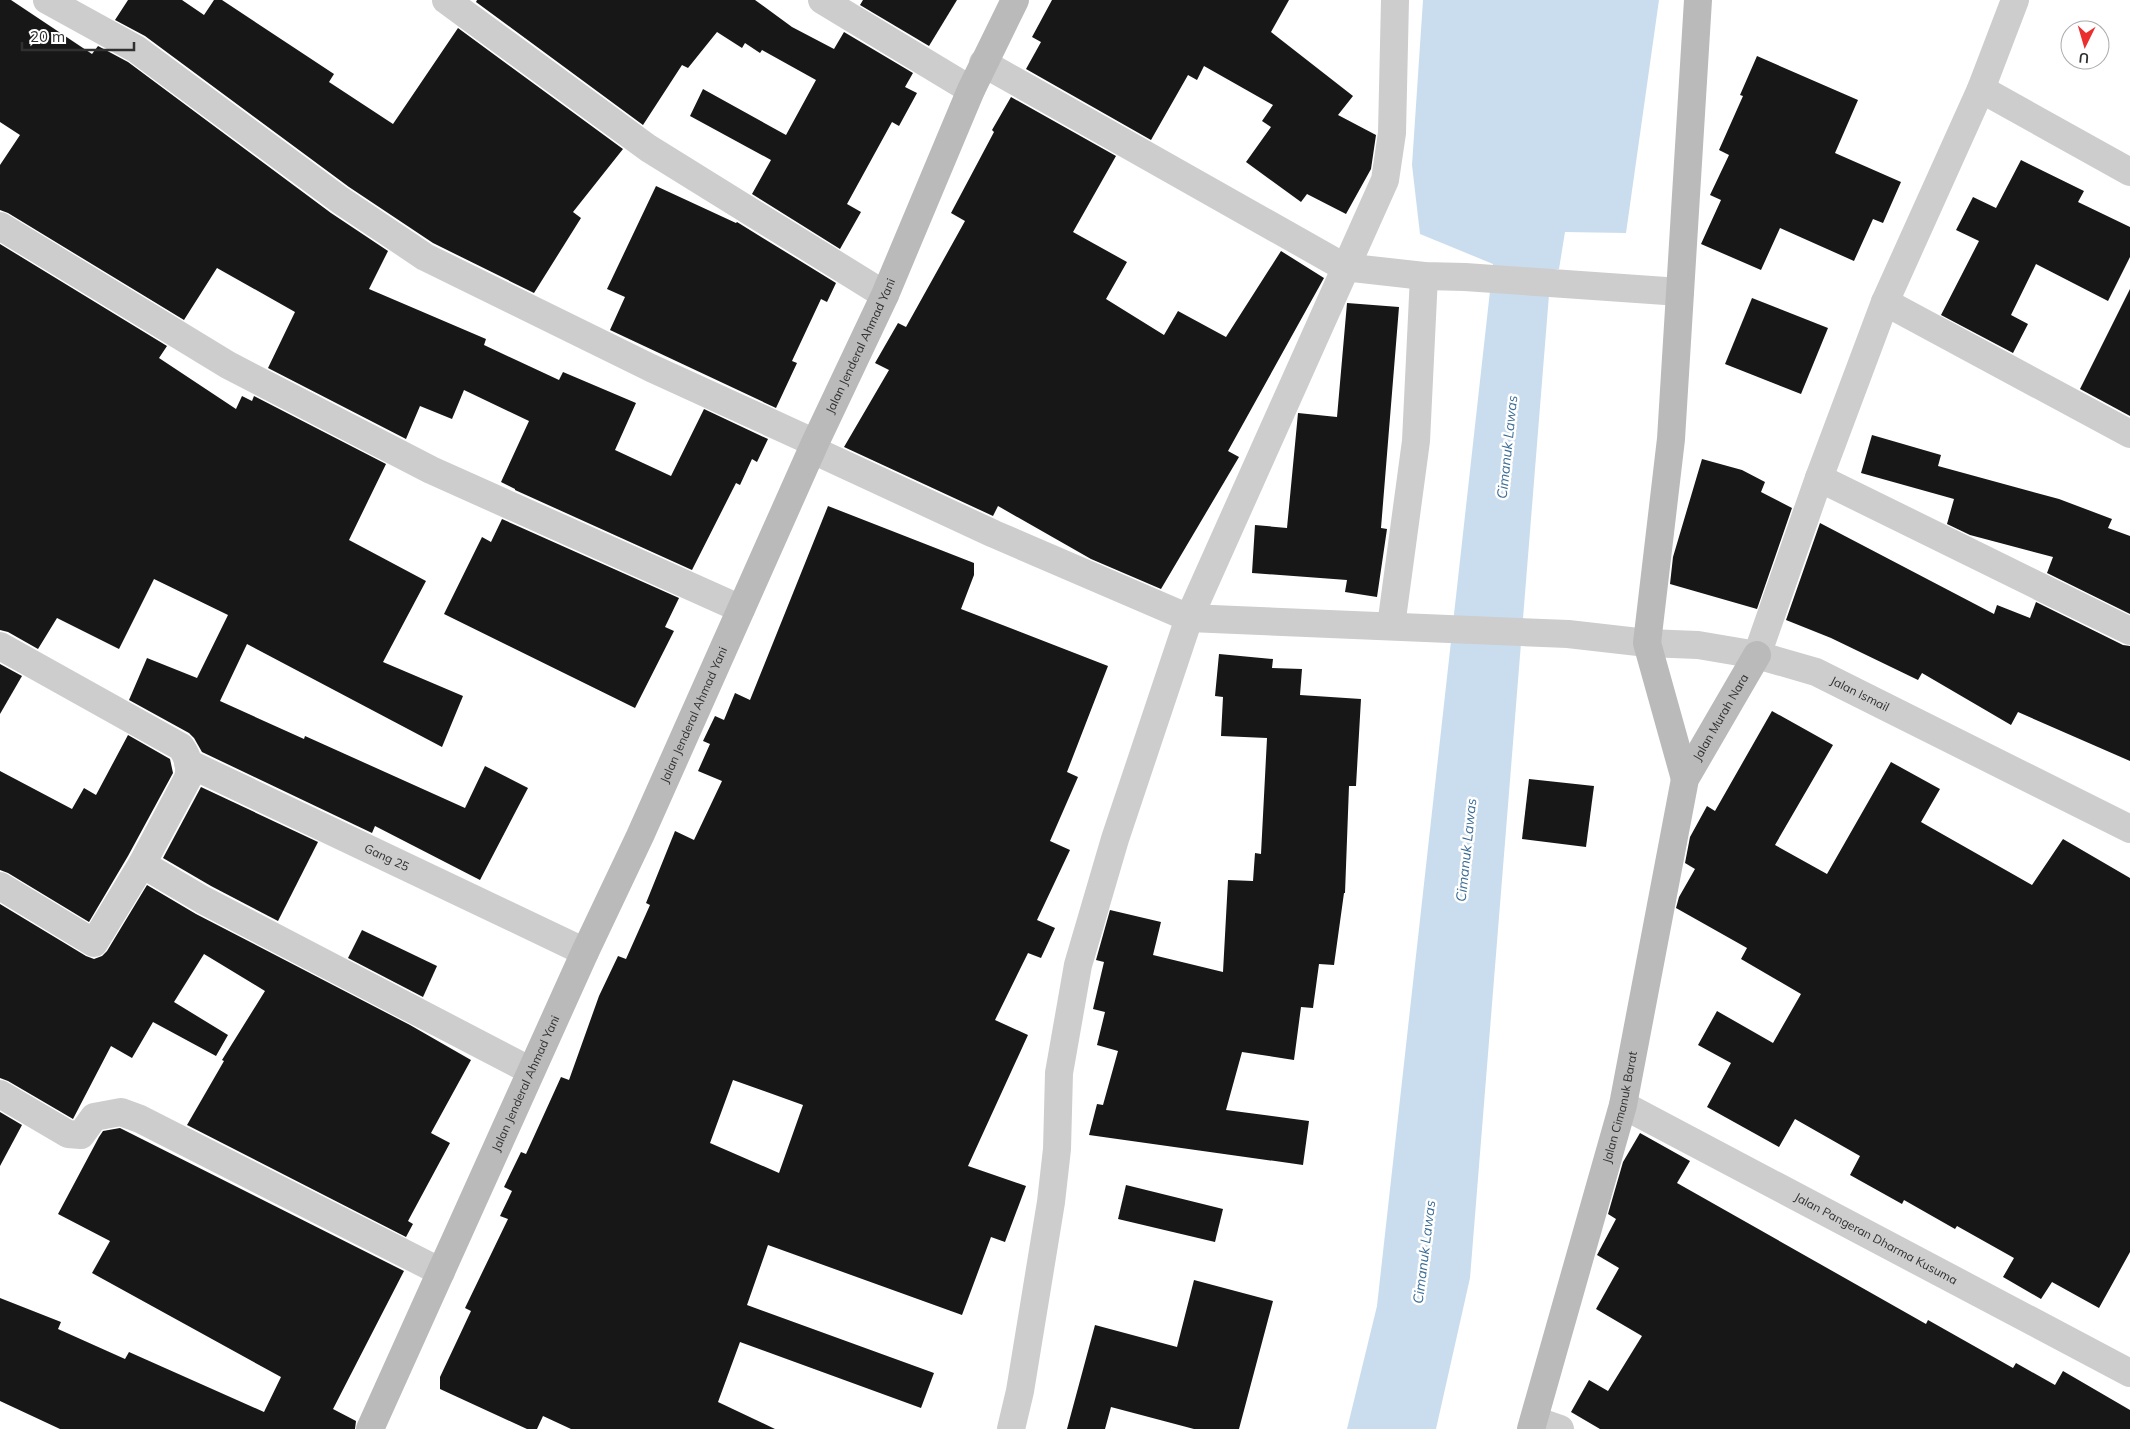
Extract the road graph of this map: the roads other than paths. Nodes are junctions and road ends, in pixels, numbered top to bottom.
1 (47, 0) edge
2 (446, 0) edge
3 (822, 0) edge
4 (1015, 0) edge
5 (1395, 0) edge
6 (1698, 0) edge
7 (2015, 0) edge
8 (983, 63) junction
9 (1981, 89) junction
10 (971, 90) junction
11 (2130, 172) edge
12 (0, 226) edge
13 (1344, 267) junction
14 (1424, 276) junction
15 (1680, 292) junction
16 (884, 295) junction
17 (1885, 302) junction
18 (2130, 434) edge
19 (814, 447) junction
20 (1819, 478) junction
21 (741, 609) junction
22 (1189, 618) junction
23 (1403, 627) junction
24 (2130, 631) edge
25 (1647, 643) junction
26 (0, 646) edge
27 (1757, 655) junction
28 (188, 763) junction
29 (1685, 779) junction
30 (2130, 829) edge
31 (142, 864) junction
32 (0, 886) edge
33 (585, 952) junction
34 (531, 1071) junction
35 (0, 1094) edge
36 (1623, 1105) junction
37 (441, 1272) junction
38 (2130, 1373) edge
39 (1532, 1425) edge
40 (370, 1429) edge
41 (1011, 1429) edge
42 (1560, 1429) edge

1 - 19 street
2 - 16 street
3 - 10 street
4 - 8 street, Jalan Jenderal Ahmad Yani
5 - 13 street
6 - 15 street
7 - 9 street
8 - 10 street, Jalan Jenderal Ahmad Yani
8 - 13 street
9 - 11 street
9 - 17 street
10 - 16 street, Jalan Jenderal Ahmad Yani
12 - 21 street
13 - 14 street
13 - 22 street
14 - 15 street
14 - 23 street
15 - 25 street
16 - 19 street, Jalan Jenderal Ahmad Yani
17 - 18 street
17 - 20 street
19 - 21 street, Jalan Jenderal Ahmad Yani
19 - 22 street
20 - 24 street
20 - 27 street
21 - 33 street, Jalan Jenderal Ahmad Yani
22 - 23 street, Jalan Ismail
22 - 41 street
23 - 25 street, Jalan Ismail
25 - 27 street, Jalan Ismail
25 - 29 street
26 - 28 street
27 - 29 street, Jalan Murah Nara
27 - 30 street, Jalan Ismail
28 - 31 street
28 - 33 street, Gang 25
29 - 36 street, Jalan Cimanuk Barat
31 - 32 street
31 - 34 street
33 - 34 street, Jalan Jenderal Ahmad Yani
34 - 37 street, Jalan Jenderal Ahmad Yani
35 - 37 street
36 - 38 street, Jalan Pangeran Dharma Kusuma
36 - 39 street, Jalan Cimanuk Barat
37 - 40 street, Jalan Jenderal Ahmad Yani
39 - 42 street

